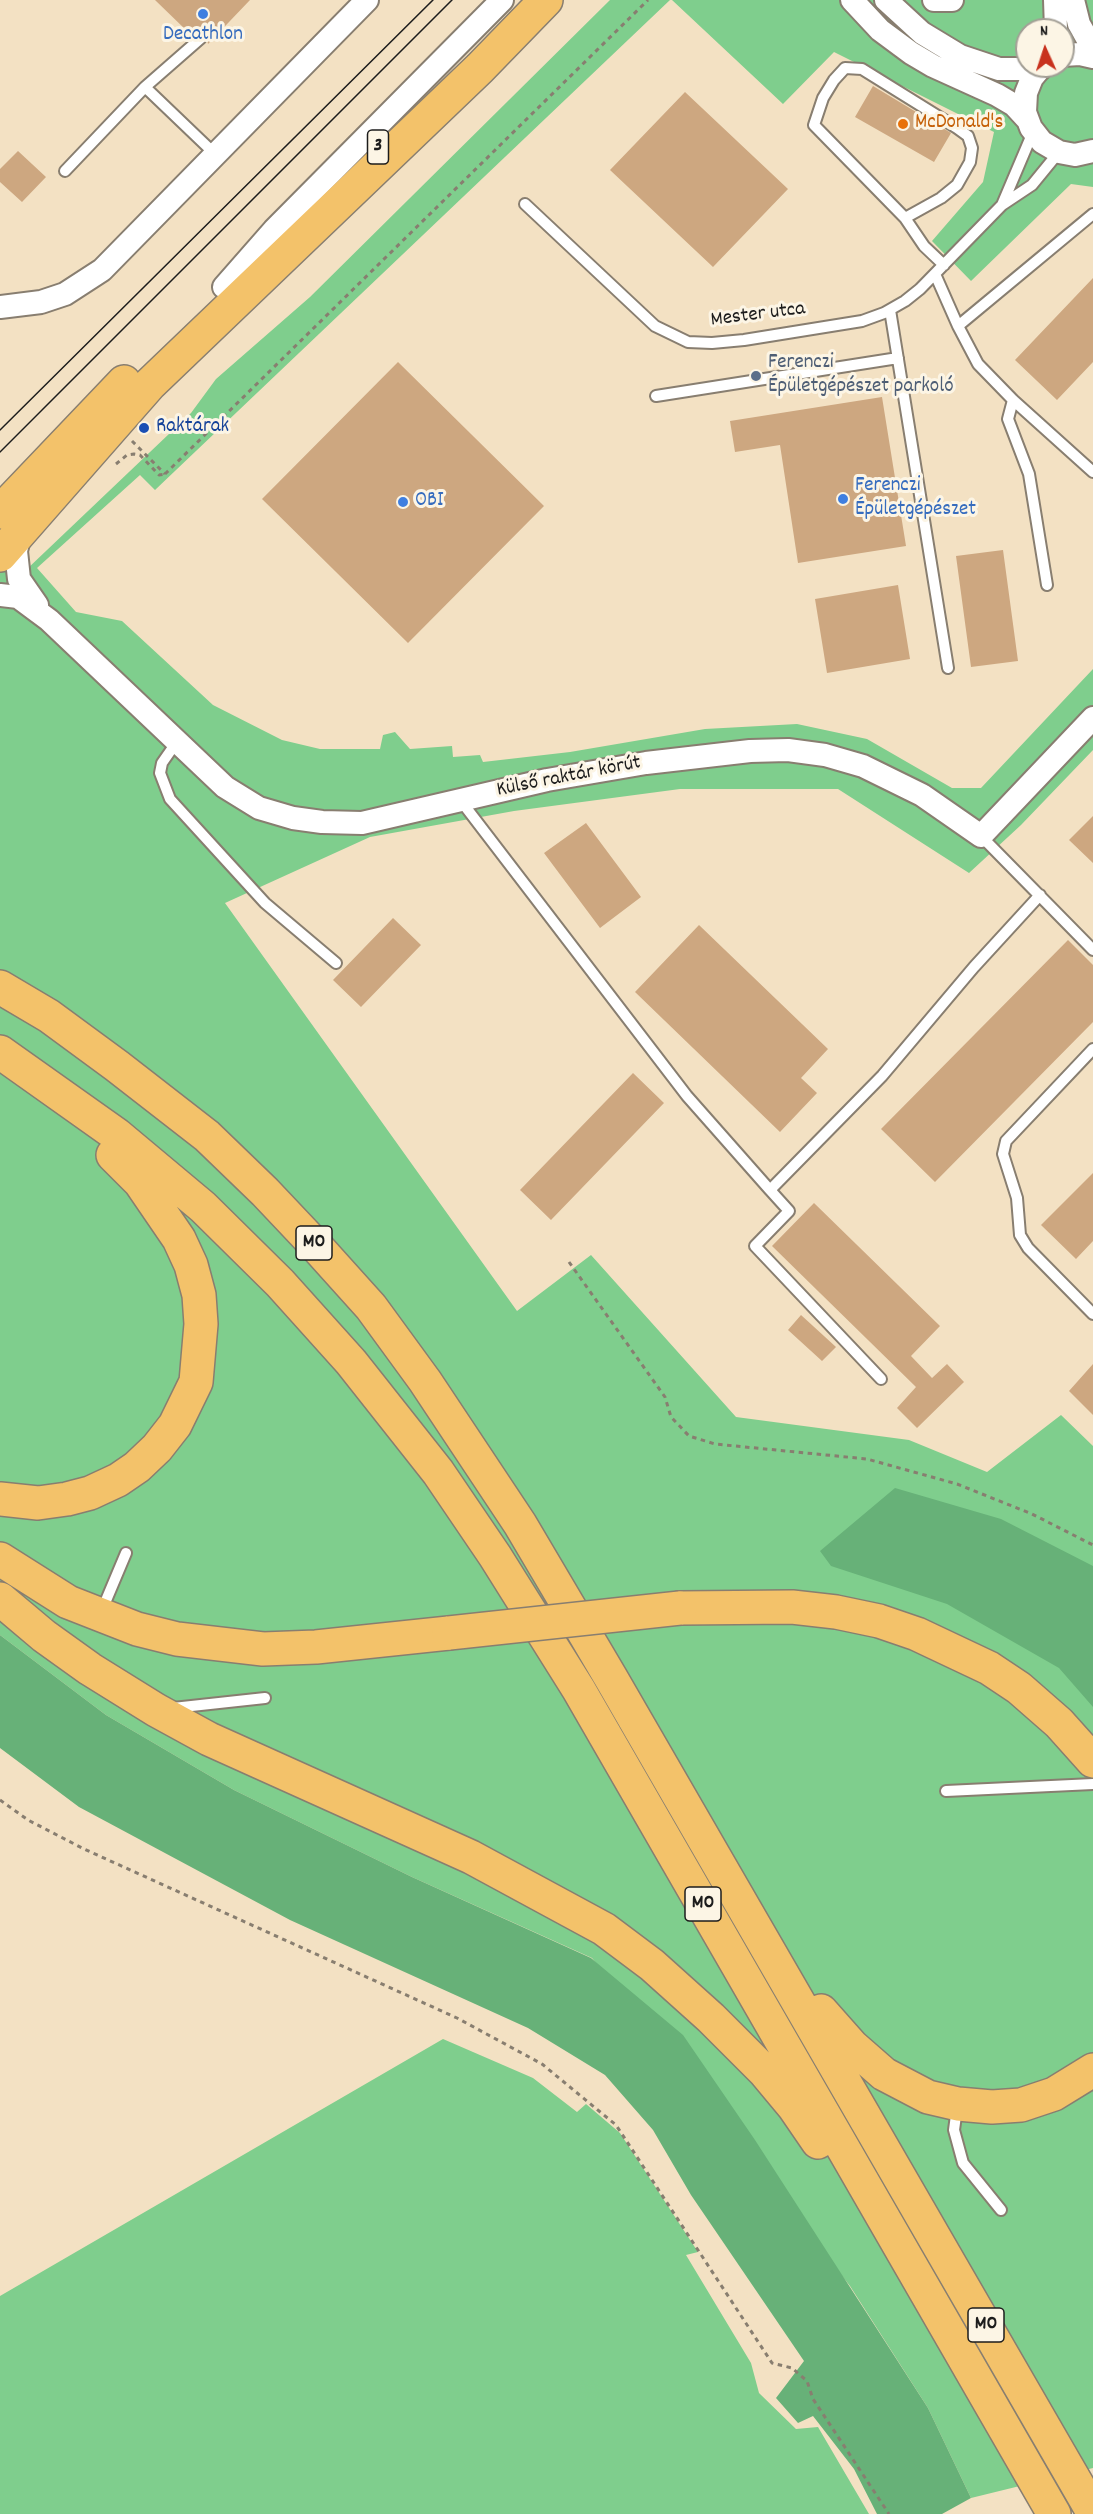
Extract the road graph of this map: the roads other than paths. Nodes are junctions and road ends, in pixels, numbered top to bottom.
1 (367, 0) edge
2 (502, 0) edge
3 (525, 0) edge
4 (546, 0) edge
5 (852, 0) edge
6 (886, 0) edge
7 (934, 0) edge
8 (952, 0) edge
9 (1055, 0) edge
10 (1073, 0) edge
11 (1056, 18) edge
12 (201, 38) dead end
13 (1093, 49) edge
14 (1075, 54) edge
15 (1093, 57) edge
16 (1015, 68) edge
17 (1032, 78) edge
18 (145, 87) junction
19 (1030, 125) junction
20 (1059, 152) junction
21 (217, 155) junction
22 (1089, 155) edge
23 (65, 171) dead end
24 (525, 204) dead end
25 (1002, 205) junction
26 (1093, 214) edge
27 (905, 218) junction
28 (944, 265) junction
29 (935, 274) junction
30 (224, 287) junction
31 (0, 307) edge
32 (890, 310) junction
33 (958, 326) junction
34 (898, 358) junction
35 (656, 396) dead end
36 (1013, 400) junction
37 (1093, 472) edge
38 (7, 533) edge
39 (1047, 585) dead end
40 (0, 595) edge
41 (49, 620) junction
42 (948, 668) dead end
43 (1093, 718) edge
44 (176, 744) junction
45 (461, 801) junction
46 (981, 836) junction
47 (1040, 895) junction
48 (1093, 950) edge
49 (336, 963) dead end
50 (0, 987) edge
51 (1093, 1048) edge
52 (11, 1059) edge
53 (770, 1190) junction
54 (1093, 1314) edge
55 (881, 1379) dead end
56 (0, 1499) edge
57 (126, 1553) dead end
58 (0, 1559) edge
59 (0, 1599) edge
60 (100, 1615) junction
61 (265, 1698) dead end
62 (156, 1710) junction
63 (1093, 1761) edge
64 (1093, 1784) edge
65 (945, 1791) dead end
66 (759, 1932) junction
67 (1093, 2070) edge
68 (958, 2104) junction
69 (1001, 2210) dead end
70 (885, 2218) junction
71 (1093, 2512) edge
72 (1054, 2514) edge

1 - 21 street
2 - 30 street
3 - 30 main road, 3
4 - 38 main road, 3
5 - 19 street
6 - 16 street
7 - 8 street
9 - 11 street
10 - 13 street
12 - 18 lane
14 - 15 street
17 - 19 street
18 - 21 lane
18 - 23 lane
19 - 20 street
19 - 25 lane
20 - 22 street
20 - 25 lane
21 - 31 street
24 - 32 lane, Mester utca
25 - 28 lane, Mester utca
26 - 33 lane
27 - 27 lane
27 - 28 lane
28 - 29 lane, Mester utca
29 - 32 lane, Mester utca
29 - 33 lane
30 - 38 main road, 3
32 - 34 lane
33 - 36 lane
34 - 35 lane
34 - 42 lane
36 - 37 lane
36 - 39 lane
38 - 41 street, Külső raktár körút
40 - 41 street, Külső raktár körút
41 - 44 street, Külső raktár körút
43 - 46 street
44 - 45 street, Külső raktár körút
44 - 49 lane
45 - 46 street, Külső raktár körút
45 - 53 lane
46 - 47 lane
47 - 48 lane
47 - 53 lane
50 - 66 main road, M0
51 - 54 lane
52 - 56 main road
52 - 70 main road, M0
53 - 55 lane
57 - 60 lane
58 - 60 main road
59 - 62 main road
60 - 63 main road, bridge
61 - 62 lane
62 - 70 main road
64 - 65 lane
66 - 68 main road
66 - 71 main road, M0
67 - 68 main road
68 - 69 lane
70 - 72 main road, M0

